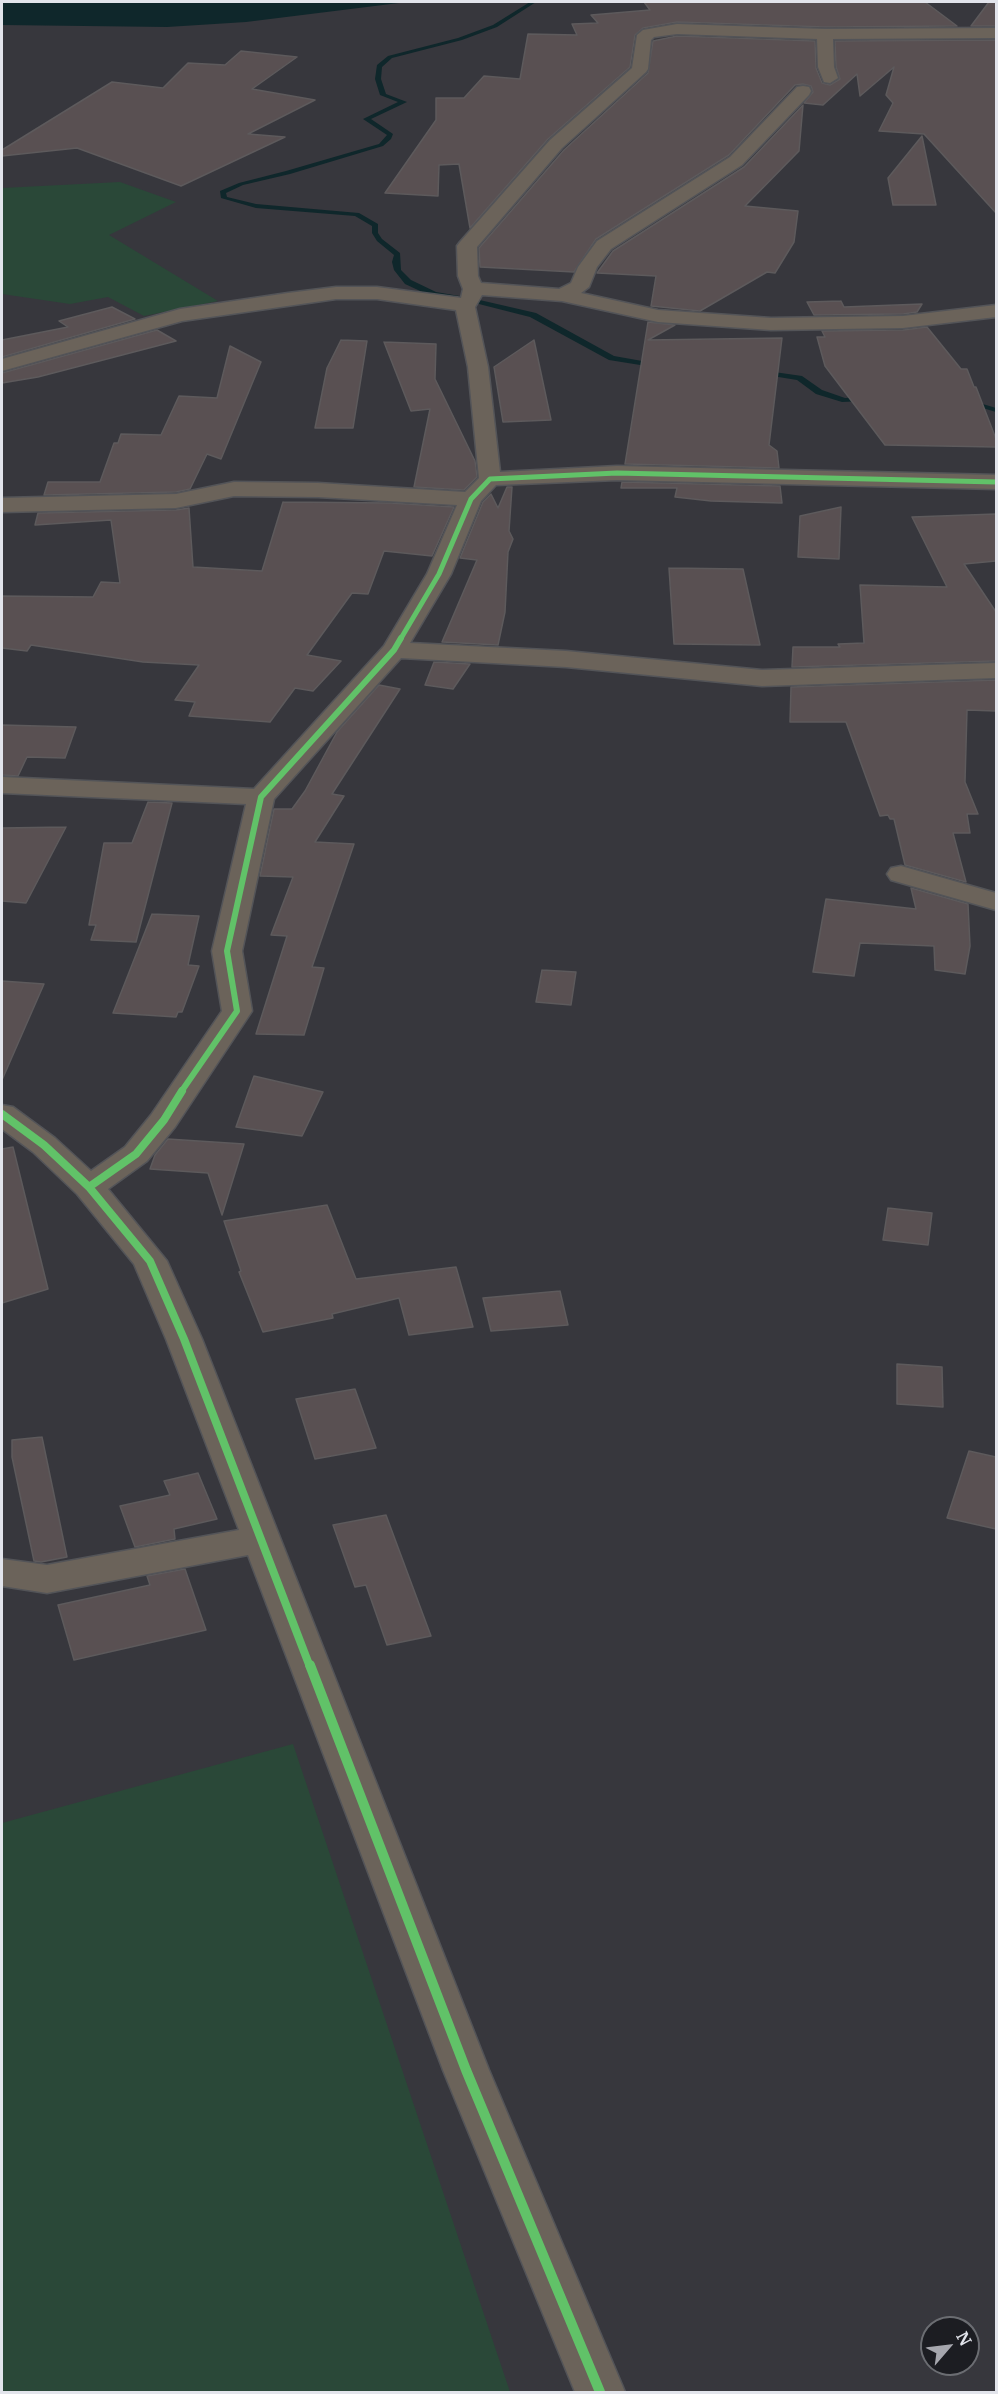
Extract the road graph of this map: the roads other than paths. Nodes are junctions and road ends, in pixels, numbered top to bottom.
1 (996, 33) edge
2 (825, 34) junction
3 (830, 78) dead end
4 (803, 91) dead end
5 (562, 295) junction
6 (469, 297) junction
7 (996, 311) edge
8 (2, 365) edge
9 (490, 479) junction
10 (996, 482) edge
11 (471, 499) junction
12 (2, 505) edge
13 (394, 650) junction
14 (996, 671) edge
15 (2, 785) edge
16 (261, 797) junction
17 (901, 874) dead end
18 (996, 902) edge
19 (2, 1114) edge
20 (89, 1187) junction
21 (262, 1539) junction
22 (2, 1574) edge
23 (600, 2392) edge

1 - 2 street
2 - 3 street
2 - 6 street
4 - 5 street
5 - 6 street
5 - 7 street
6 - 8 street
6 - 9 street
9 - 10 street
9 - 11 street
11 - 12 street
11 - 13 street
13 - 14 street
13 - 16 street
15 - 16 street
16 - 20 street
17 - 18 street
19 - 20 street
20 - 21 street
21 - 22 street
21 - 23 street

